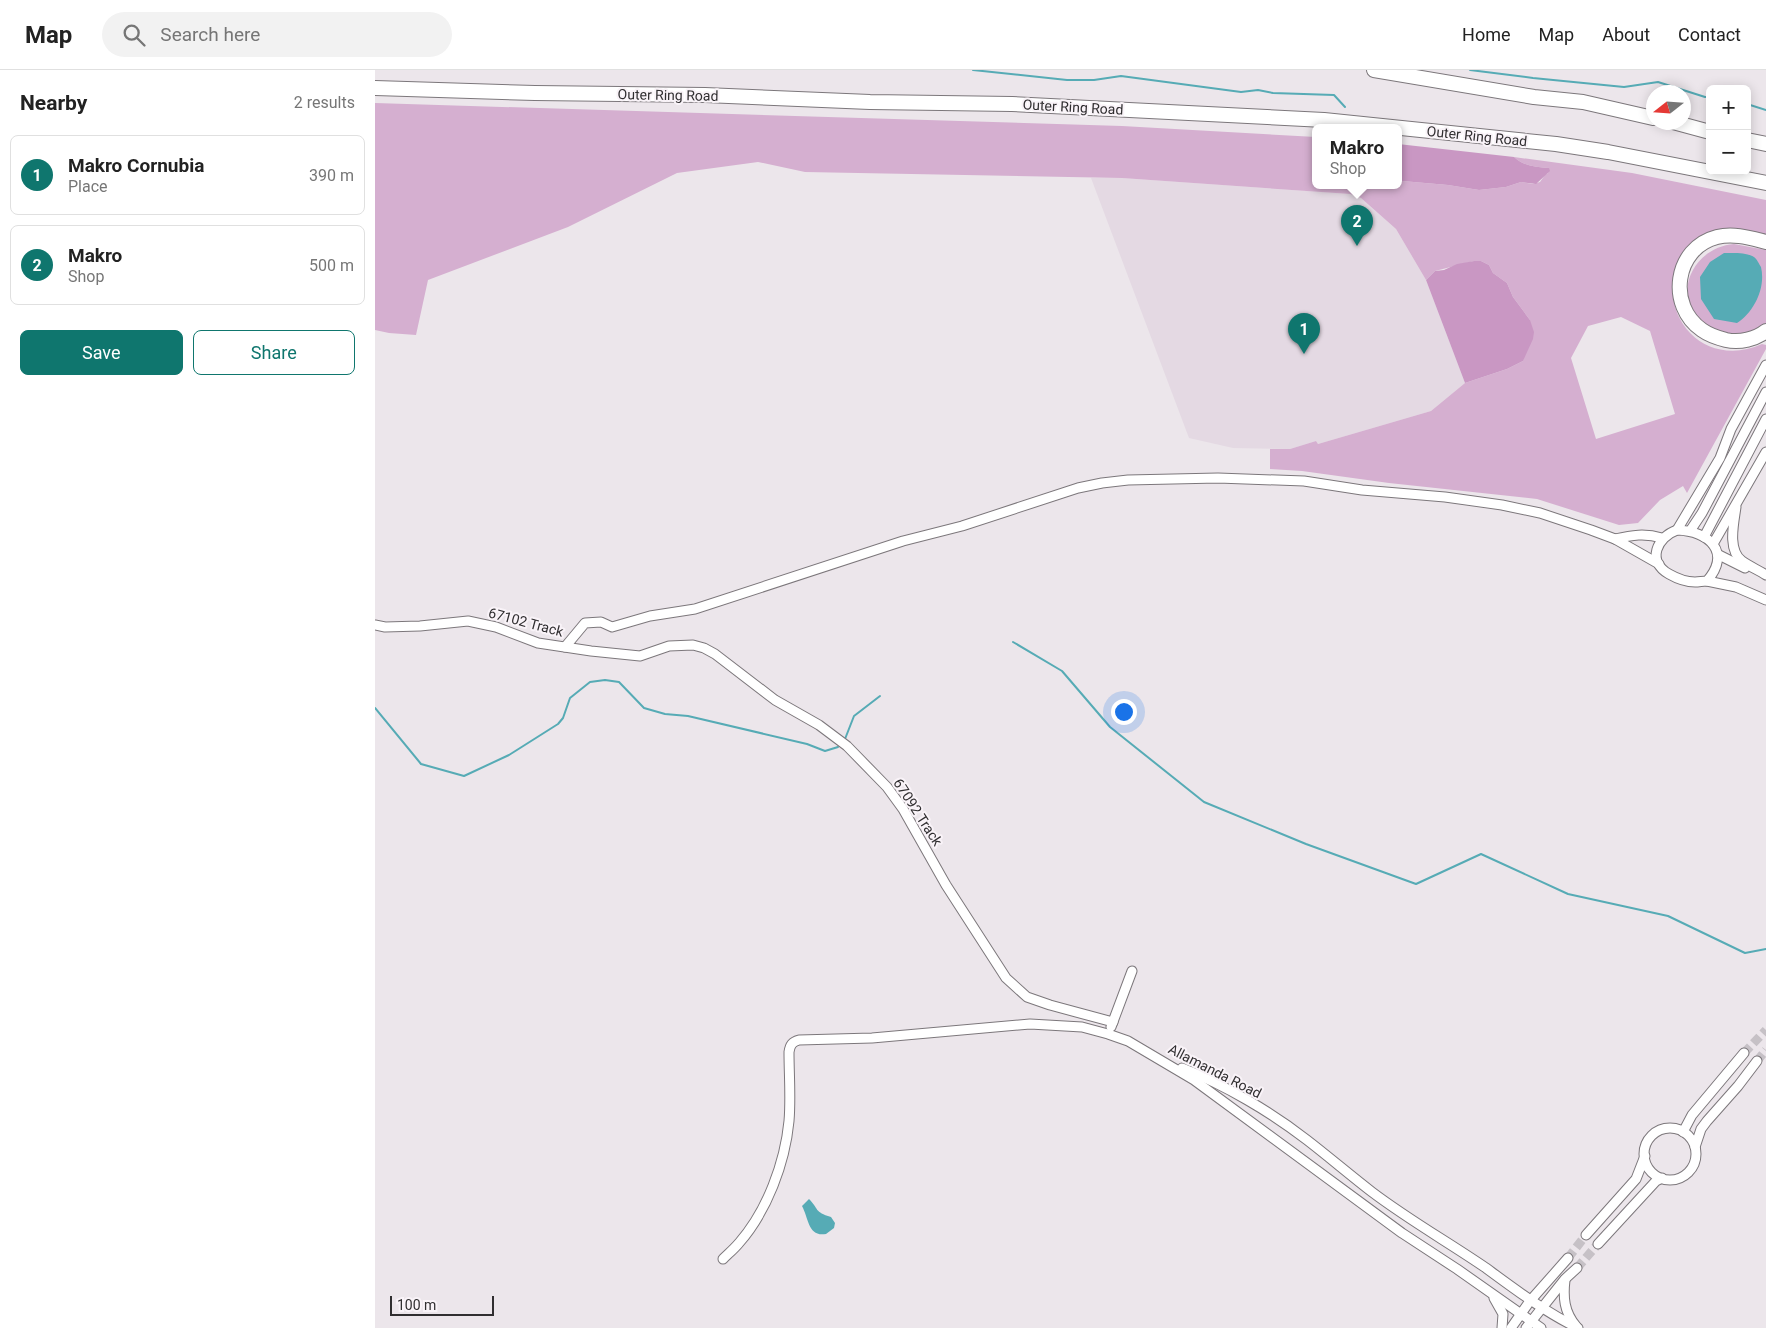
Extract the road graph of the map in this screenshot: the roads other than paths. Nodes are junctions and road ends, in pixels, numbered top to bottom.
1 (1374, 70) edge
2 (375, 88) edge
3 (1646, 116) edge
4 (1363, 124) edge
5 (1691, 127) edge
6 (1402, 128) edge
7 (1706, 131) edge
8 (1751, 141) edge
9 (1766, 144) edge
10 (1766, 183) edge
11 (1766, 242) edge
12 (1766, 331) edge
13 (1766, 365) edge
14 (1766, 392) edge
15 (1766, 419) edge
16 (1766, 452) edge
17 (1737, 502) junction
18 (1690, 531) junction
19 (1670, 534) junction
20 (1704, 537) junction
21 (1615, 539) junction
22 (1713, 544) junction
23 (1719, 555) junction
24 (1659, 564) junction
25 (1766, 576) edge
26 (1707, 581) junction
27 (1766, 600) edge
28 (375, 625) edge
29 (669, 646) joint
30 (565, 647) junction
31 (1133, 971) dead end
32 (1113, 1022) junction
33 (1108, 1034) junction
34 (1744, 1053) tunnel mouth
35 (1154, 1056) junction
36 (1757, 1061) tunnel mouth
37 (1683, 1132) junction
38 (1695, 1147) junction
39 (1645, 1155) junction
40 (1662, 1178) junction
41 (1586, 1235) tunnel mouth
42 (1598, 1244) tunnel mouth
43 (1568, 1258) tunnel mouth
44 (723, 1259) dead end
45 (1577, 1268) tunnel mouth
46 (1565, 1279) junction
47 (1484, 1287) junction
48 (1531, 1301) junction
49 (1542, 1308) junction
50 (1521, 1314) junction
51 (1529, 1325) edge
52 (1502, 1328) edge
53 (1511, 1328) edge
54 (1541, 1328) edge
55 (1578, 1328) edge

1 - 3 highway
2 - 4 highway, Outer Ring Road
5 - 7 highway
6 - 10 highway, Outer Ring Road
8 - 9 highway
11 - 12 highway
13 - 19 street
14 - 18 street
15 - 20 street
16 - 17 street
17 - 22 street
17 - 25 street
18 - 19 street
18 - 20 street
19 - 21 street
19 - 24 street
20 - 22 street
21 - 24 street
21 - 30 street
22 - 23 street
23 - 25 street
23 - 26 street
24 - 26 street
26 - 27 street
28 - 30 street, 67102 Track
29 - 30 street, 67102 Track
29 - 32 street, 67092 Track
31 - 32 street
32 - 33 street
33 - 35 street
33 - 44 street
34 - 37 street
35 - 47 street, Allamanda Road
35 - 48 street, Allamanda Road
36 - 38 street
37 - 38 street
37 - 39 street
38 - 40 street
39 - 40 street
39 - 41 street
40 - 42 street
43 - 48 street
45 - 46 street
46 - 49 street
46 - 55 street
47 - 50 street, Allamanda Road
47 - 52 street
48 - 49 street, Allamanda Road
48 - 50 street
49 - 51 street
49 - 55 street, Allamanda Road
50 - 51 street, Allamanda Road
50 - 53 street
51 - 54 street, Allamanda Road

